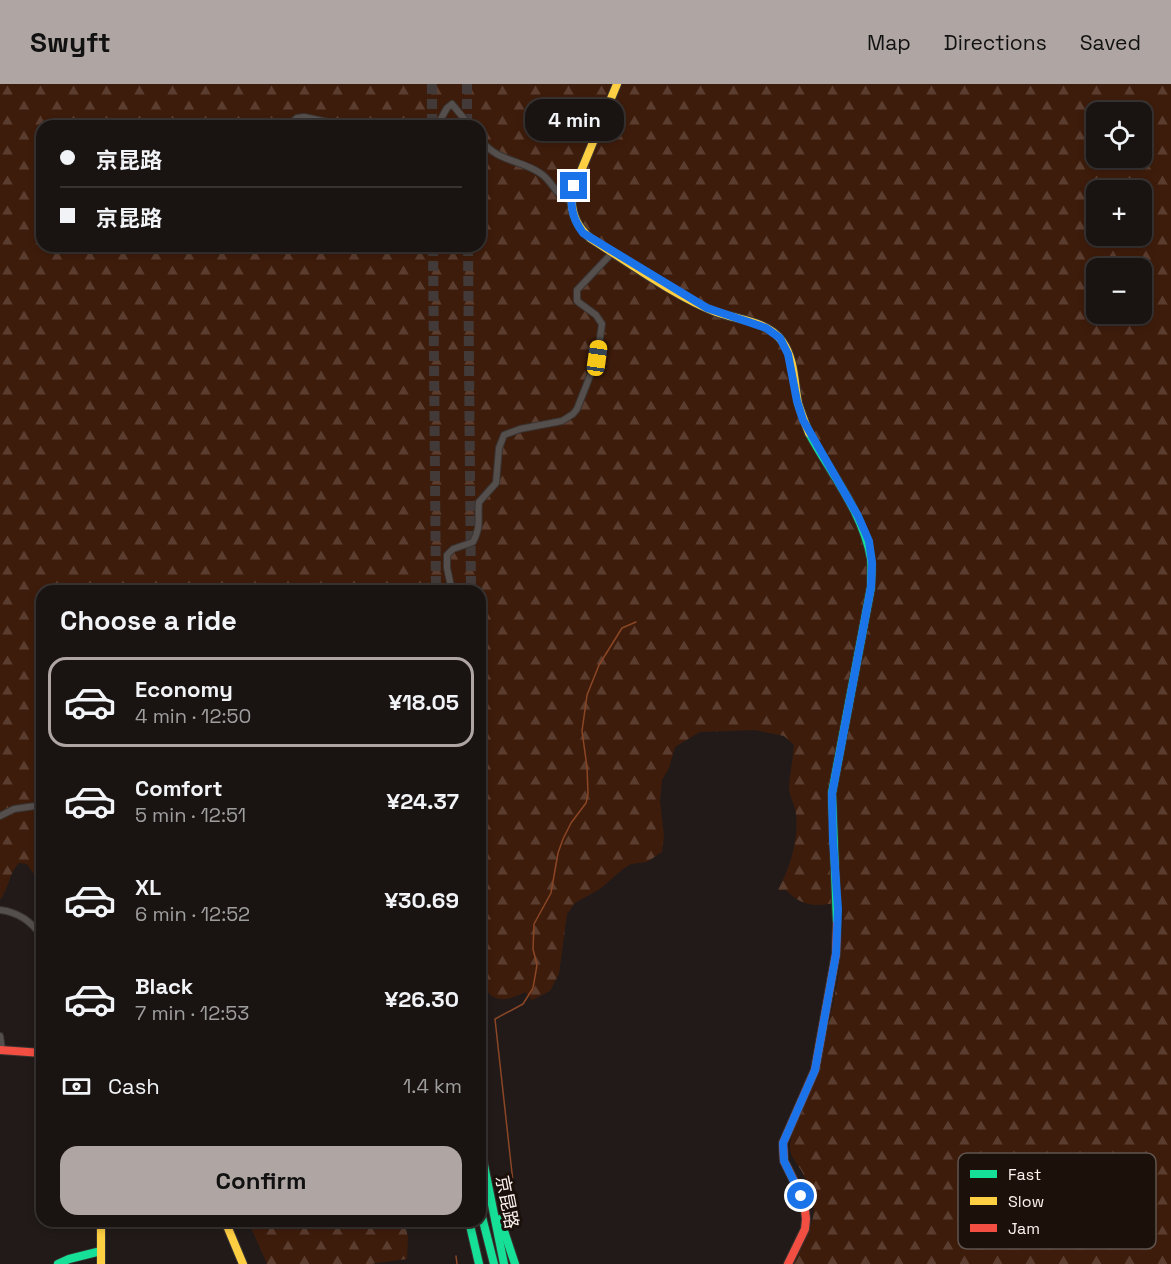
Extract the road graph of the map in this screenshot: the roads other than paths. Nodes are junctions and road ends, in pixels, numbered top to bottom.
1 (618, 84) edge
2 (295, 120) edge
3 (318, 120) edge
4 (440, 120) edge
5 (465, 120) edge
6 (486, 145) edge
7 (571, 201) junction
8 (613, 252) junction
9 (451, 585) edge
10 (36, 806) edge
11 (0, 816) edge
12 (0, 910) edge
13 (36, 931) edge
14 (0, 1036) edge
15 (1, 1050) edge
16 (36, 1053) edge
17 (486, 1169) edge
18 (486, 1178) edge
19 (100, 1227) edge
20 (228, 1227) edge
21 (470, 1227) edge
22 (483, 1227) edge
23 (101, 1251) junction
24 (58, 1264) edge
25 (101, 1264) edge
26 (243, 1264) edge
27 (479, 1264) edge
28 (492, 1264) edge
29 (504, 1264) edge
30 (515, 1264) edge
31 (788, 1264) edge

1 - 7 main road
2 - 3 street
4 - 5 street
6 - 7 street
7 - 8 main road
8 - 9 street
8 - 31 main road
10 - 11 street
12 - 13 street
14 - 15 street
15 - 16 main road
17 - 30 main road
18 - 29 main road, 京昆路
19 - 23 main road
20 - 26 main road
21 - 27 main road
22 - 28 main road, 京昆路
23 - 24 main road
23 - 25 main road

